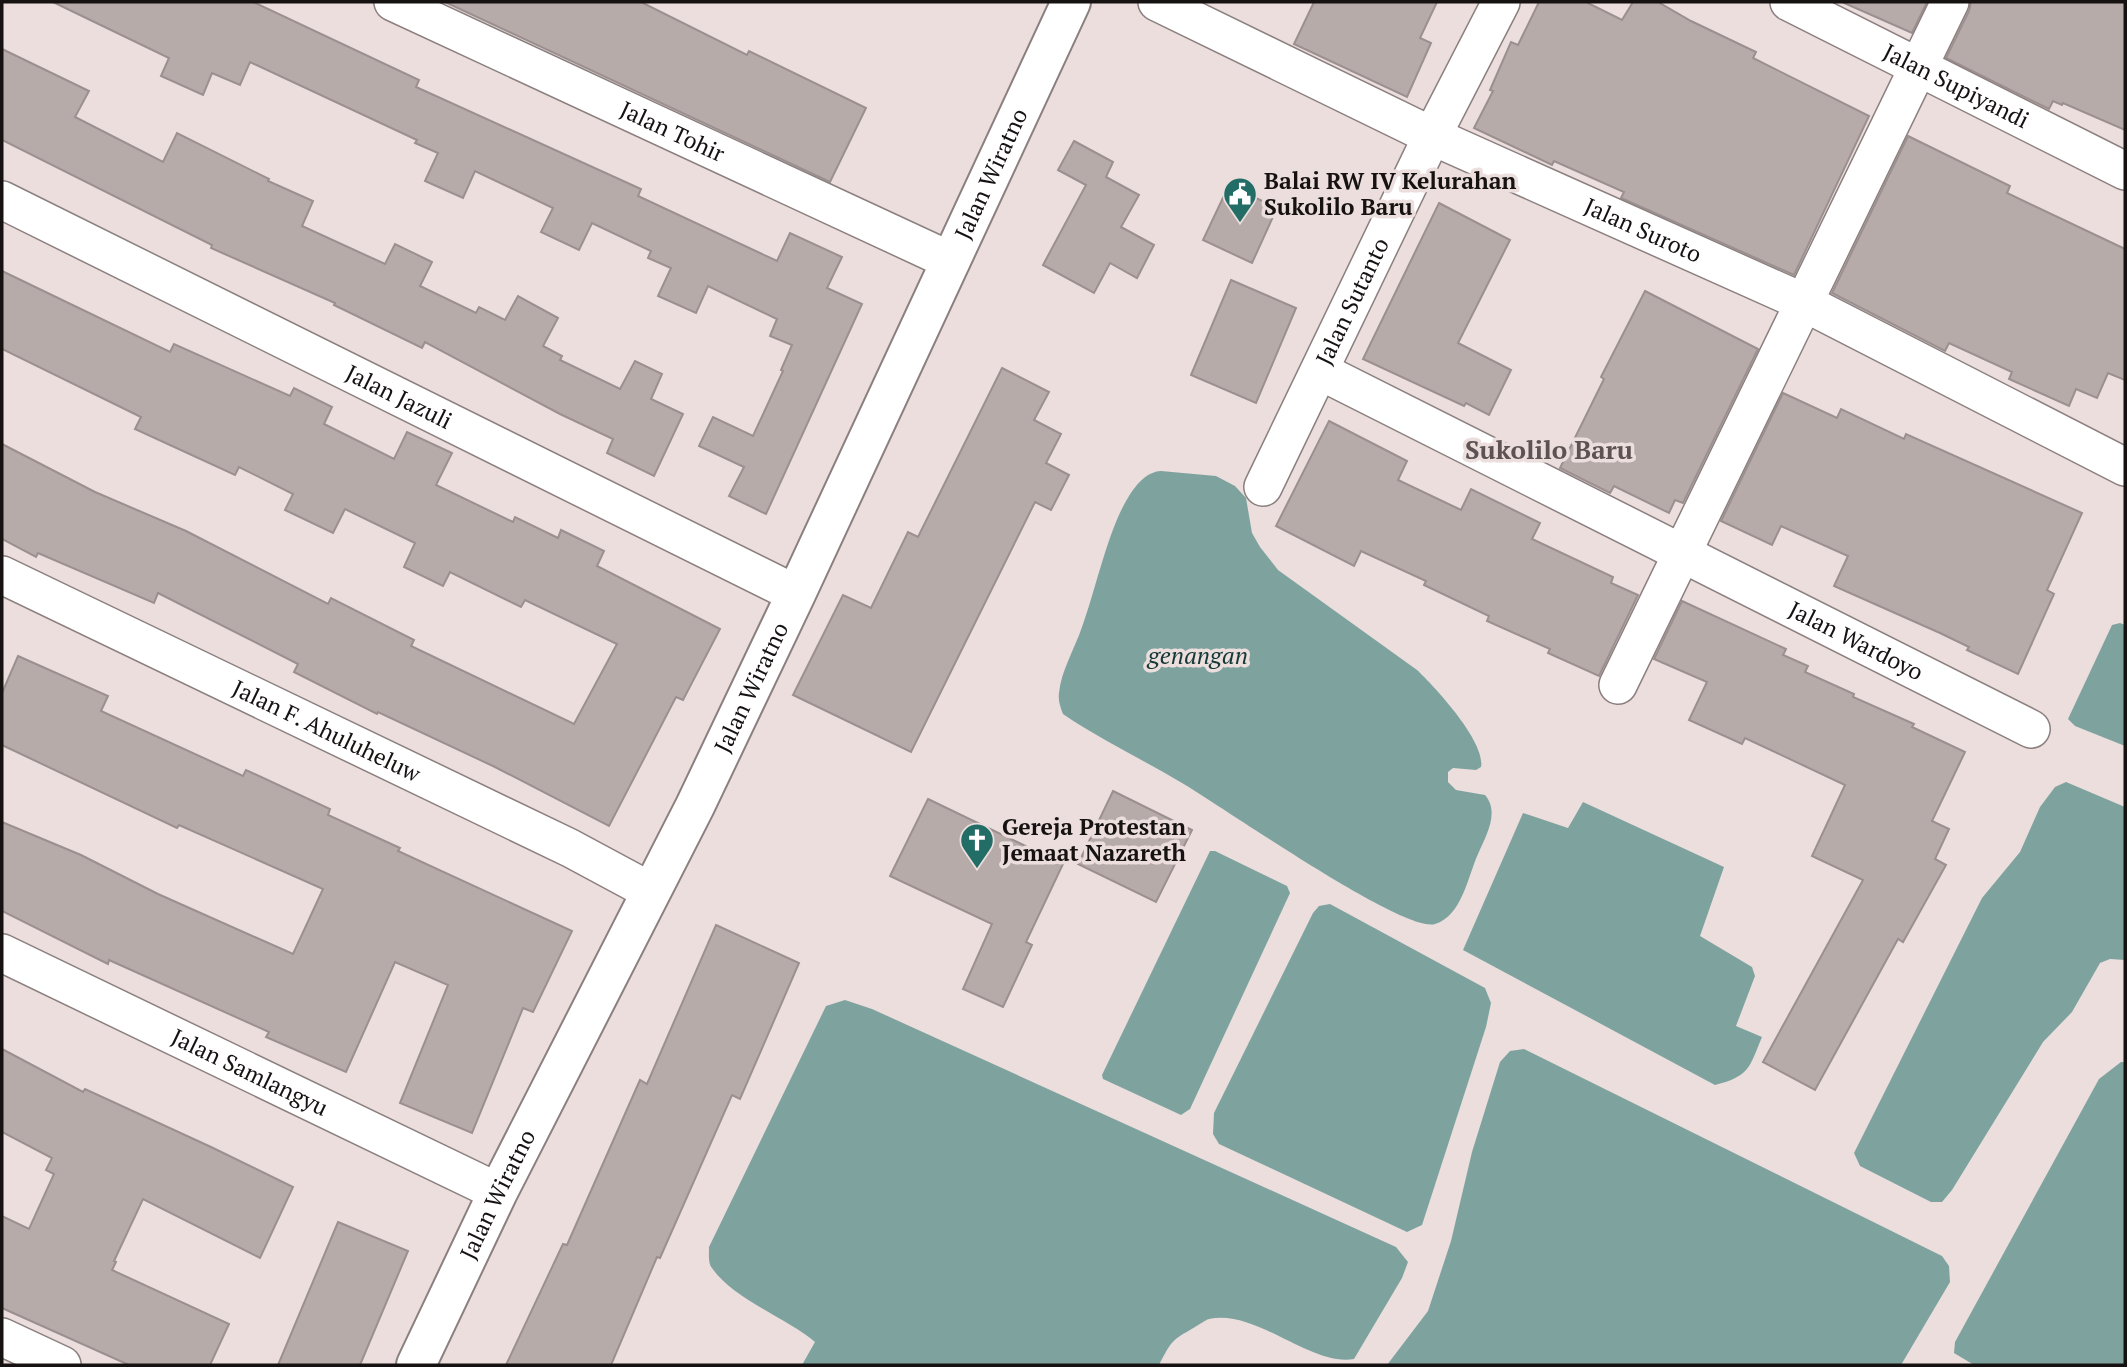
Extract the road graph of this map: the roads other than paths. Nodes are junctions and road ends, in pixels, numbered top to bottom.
1 (393, 2) edge
2 (1071, 2) edge
3 (1157, 2) edge
4 (1501, 2) edge
5 (1789, 2) edge
6 (1950, 2) edge
7 (1920, 66) junction
8 (1432, 136) junction
9 (2125, 171) edge
10 (2, 200) edge
11 (951, 261) junction
12 (1803, 302) junction
13 (1320, 371) junction
14 (2125, 467) edge
15 (1263, 487) dead end
16 (1682, 553) junction
17 (2, 575) edge
18 (796, 594) junction
19 (1618, 685) dead end
20 (2031, 729) dead end
21 (650, 891) junction
22 (2, 953) edge
23 (498, 1192) junction
24 (2, 1337) edge
25 (62, 1365) edge
26 (416, 1365) edge

1 - 11 street, Jalan Tohir
2 - 11 main road, Jalan Wiratno
3 - 8 street, Jalan Suroto
4 - 8 street, Jalan Sutanto
5 - 7 street, Jalan Supiyandi
6 - 7 street
7 - 9 street, Jalan Supiyandi
7 - 12 street
8 - 12 street, Jalan Suroto
8 - 13 street, Jalan Sutanto
10 - 18 street, Jalan Jazuli
11 - 18 main road, Jalan Wiratno
12 - 14 street, Jalan Suroto
12 - 16 street
13 - 15 street, Jalan Sutanto
13 - 16 street, Jalan Wardoyo
16 - 19 street
16 - 20 street, Jalan Wardoyo
17 - 21 street, Jalan F. Ahuluheluw
18 - 21 main road, Jalan Wiratno
21 - 23 main road, Jalan Wiratno
22 - 23 street, Jalan Samlangyu
23 - 26 main road, Jalan Wiratno
24 - 25 street

